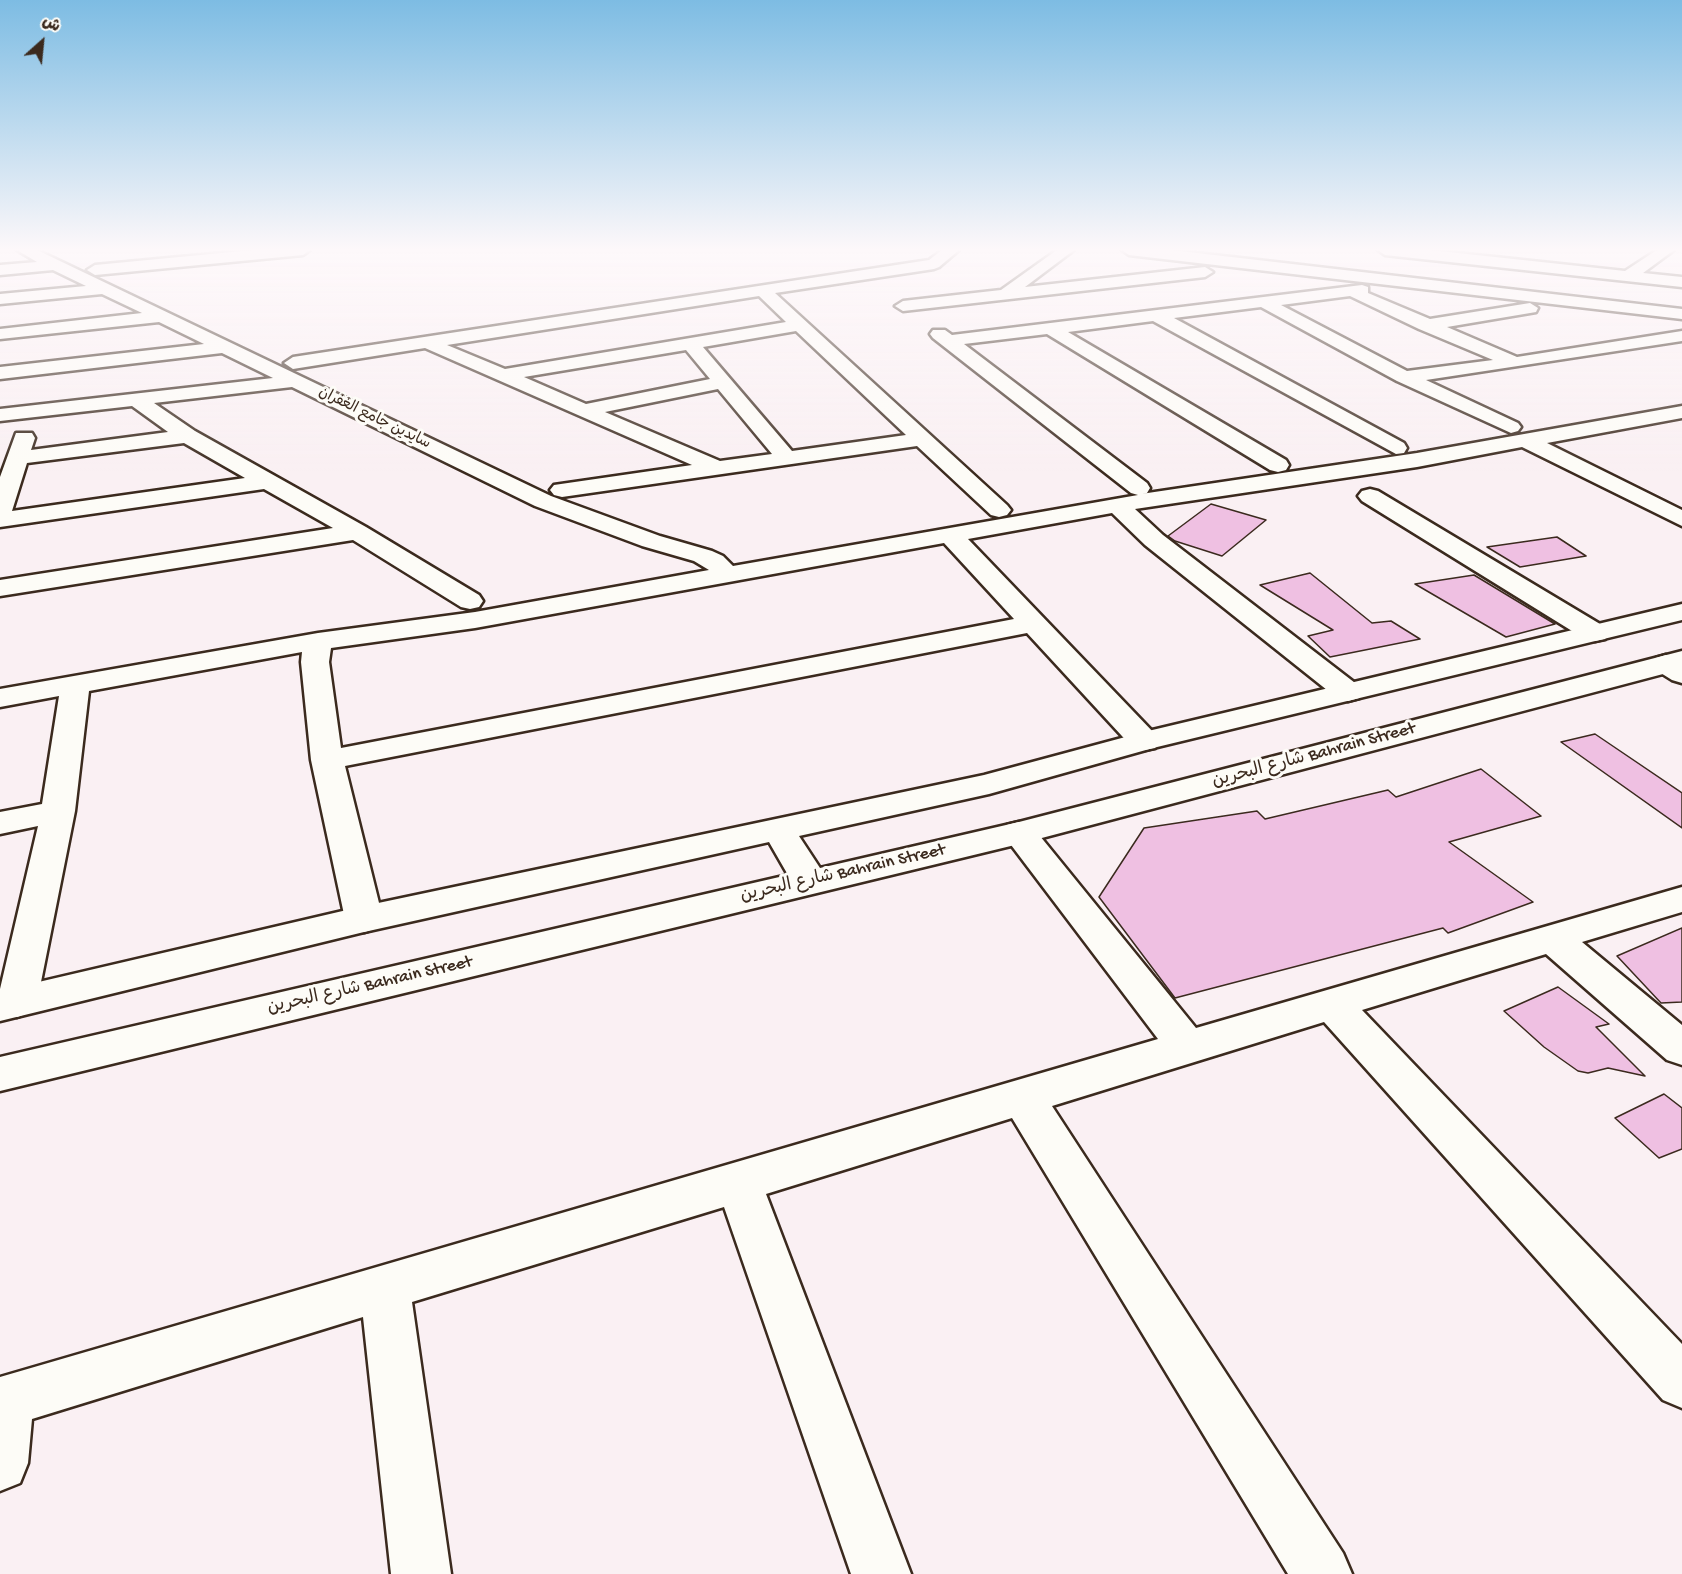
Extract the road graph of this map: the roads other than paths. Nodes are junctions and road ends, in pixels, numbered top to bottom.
1 (96, 323) edge
2 (178, 323) edge
3 (203, 323) edge
4 (546, 323) edge
5 (925, 323) edge
6 (1096, 323) edge
7 (1170, 323) edge
8 (1303, 323) edge
9 (1422, 323) edge
10 (1434, 323) edge
11 (799, 325) joint
12 (1425, 325) junction
13 (1051, 329) junction
14 (0, 334) edge
15 (1682, 336) edge
16 (948, 341) junction
17 (426, 342) junction
18 (690, 343) junction
19 (225, 347) junction
20 (1514, 363) junction
21 (293, 372) junction
22 (0, 373) edge
23 (505, 375) junction
24 (1404, 377) junction
25 (723, 382) junction
26 (1682, 397) edge
27 (136, 400) junction
28 (585, 410) junction
29 (34, 411) junction
30 (1682, 411) edge
31 (0, 415) edge
32 (1650, 417) junction
33 (1682, 431) edge
34 (1518, 433) junction
35 (187, 436) junction
36 (921, 439) junction
37 (1396, 448) junction
38 (18, 458) junction
39 (788, 458) junction
40 (1278, 465) junction
41 (718, 468) junction
42 (264, 482) junction
43 (1216, 483) junction
44 (1139, 488) junction
45 (562, 490) junction
46 (1370, 496) dead end
47 (1117, 505) junction
48 (0, 510) edge
49 (999, 510) junction
50 (1682, 519) edge
51 (0, 520) edge
52 (357, 532) junction
53 (950, 535) junction
54 (735, 565) junction
55 (0, 588) edge
56 (470, 601) junction
57 (1682, 612) edge
58 (1034, 623) junction
59 (1595, 633) junction
60 (318, 641) junction
61 (1677, 666) edge
62 (0, 677) edge
63 (74, 686) junction
64 (1348, 692) junction
65 (0, 698) edge
66 (1144, 741) junction
67 (327, 760) junction
68 (58, 811) junction
69 (0, 823) edge
70 (778, 829) junction
71 (1018, 833) junction
72 (810, 882) junction
73 (1682, 899) edge
74 (364, 919) junction
75 (1552, 938) junction
76 (8, 1004) edge
77 (1332, 1004) junction
78 (1187, 1047) junction
79 (1682, 1049) edge
80 (0, 1074) edge
81 (1022, 1096) junction
82 (738, 1181) junction
83 (385, 1287) junction
84 (1682, 1382) edge
85 (4, 1402) edge
86 (0, 1463) edge
87 (422, 1574) edge
88 (880, 1574) edge
89 (1322, 1574) edge

1 - 14 street
2 - 19 street, سايدين جامع الغفران
3 - 21 street, سايدين جامع الغفران
4 - 17 street
5 - 16 street
6 - 13 street
7 - 37 street
8 - 24 street
9 - 12 street
10 - 12 street
11 - 18 street
11 - 36 street
12 - 20 street
13 - 16 street
13 - 40 street
15 - 20 street
16 - 44 street
17 - 21 street
17 - 23 street
18 - 23 street
18 - 25 street
19 - 21 street, سايدين جامع الغفران
19 - 22 street
20 - 24 street
21 - 27 street
21 - 45 street, سايدين جامع الغفران
21 - 54 street, سايدين جامع الغفران
23 - 28 street
24 - 34 street
25 - 28 street
25 - 39 street
26 - 34 street
27 - 29 street
27 - 35 street
28 - 41 street
29 - 31 street
29 - 38 street
30 - 32 street
32 - 33 street
32 - 34 street
34 - 37 street
34 - 43 street
34 - 50 street
35 - 38 street
35 - 42 street
36 - 39 street
36 - 49 street
37 - 40 street
38 - 48 street
39 - 41 street
40 - 43 street
41 - 45 street
42 - 51 street
42 - 52 street
43 - 44 street
43 - 47 street
44 - 49 street
45 - 54 street, سايدين جامع الغفران
46 - 59 street
47 - 53 street
47 - 64 street
49 - 54 street
52 - 55 street
52 - 56 street
53 - 54 street
53 - 58 street
54 - 56 street
54 - 60 street
56 - 62 street
57 - 59 street
58 - 66 street
58 - 67 street
59 - 64 street
60 - 63 street
60 - 67 street
61 - 71 street, شارع البحرين Bahrain Street
63 - 65 street
63 - 68 street
64 - 66 street
66 - 70 street
67 - 74 street
68 - 69 street
68 - 76 street
70 - 72 street
70 - 74 street
71 - 72 street, شارع البحرين Bahrain Street
71 - 78 street
72 - 80 street, شارع البحرين Bahrain Street
73 - 75 street
74 - 76 street
75 - 77 street
75 - 79 street
77 - 78 street
77 - 84 street
78 - 81 street
81 - 82 street
81 - 89 street
82 - 83 street
82 - 88 street
83 - 85 street
83 - 87 street
85 - 86 street

